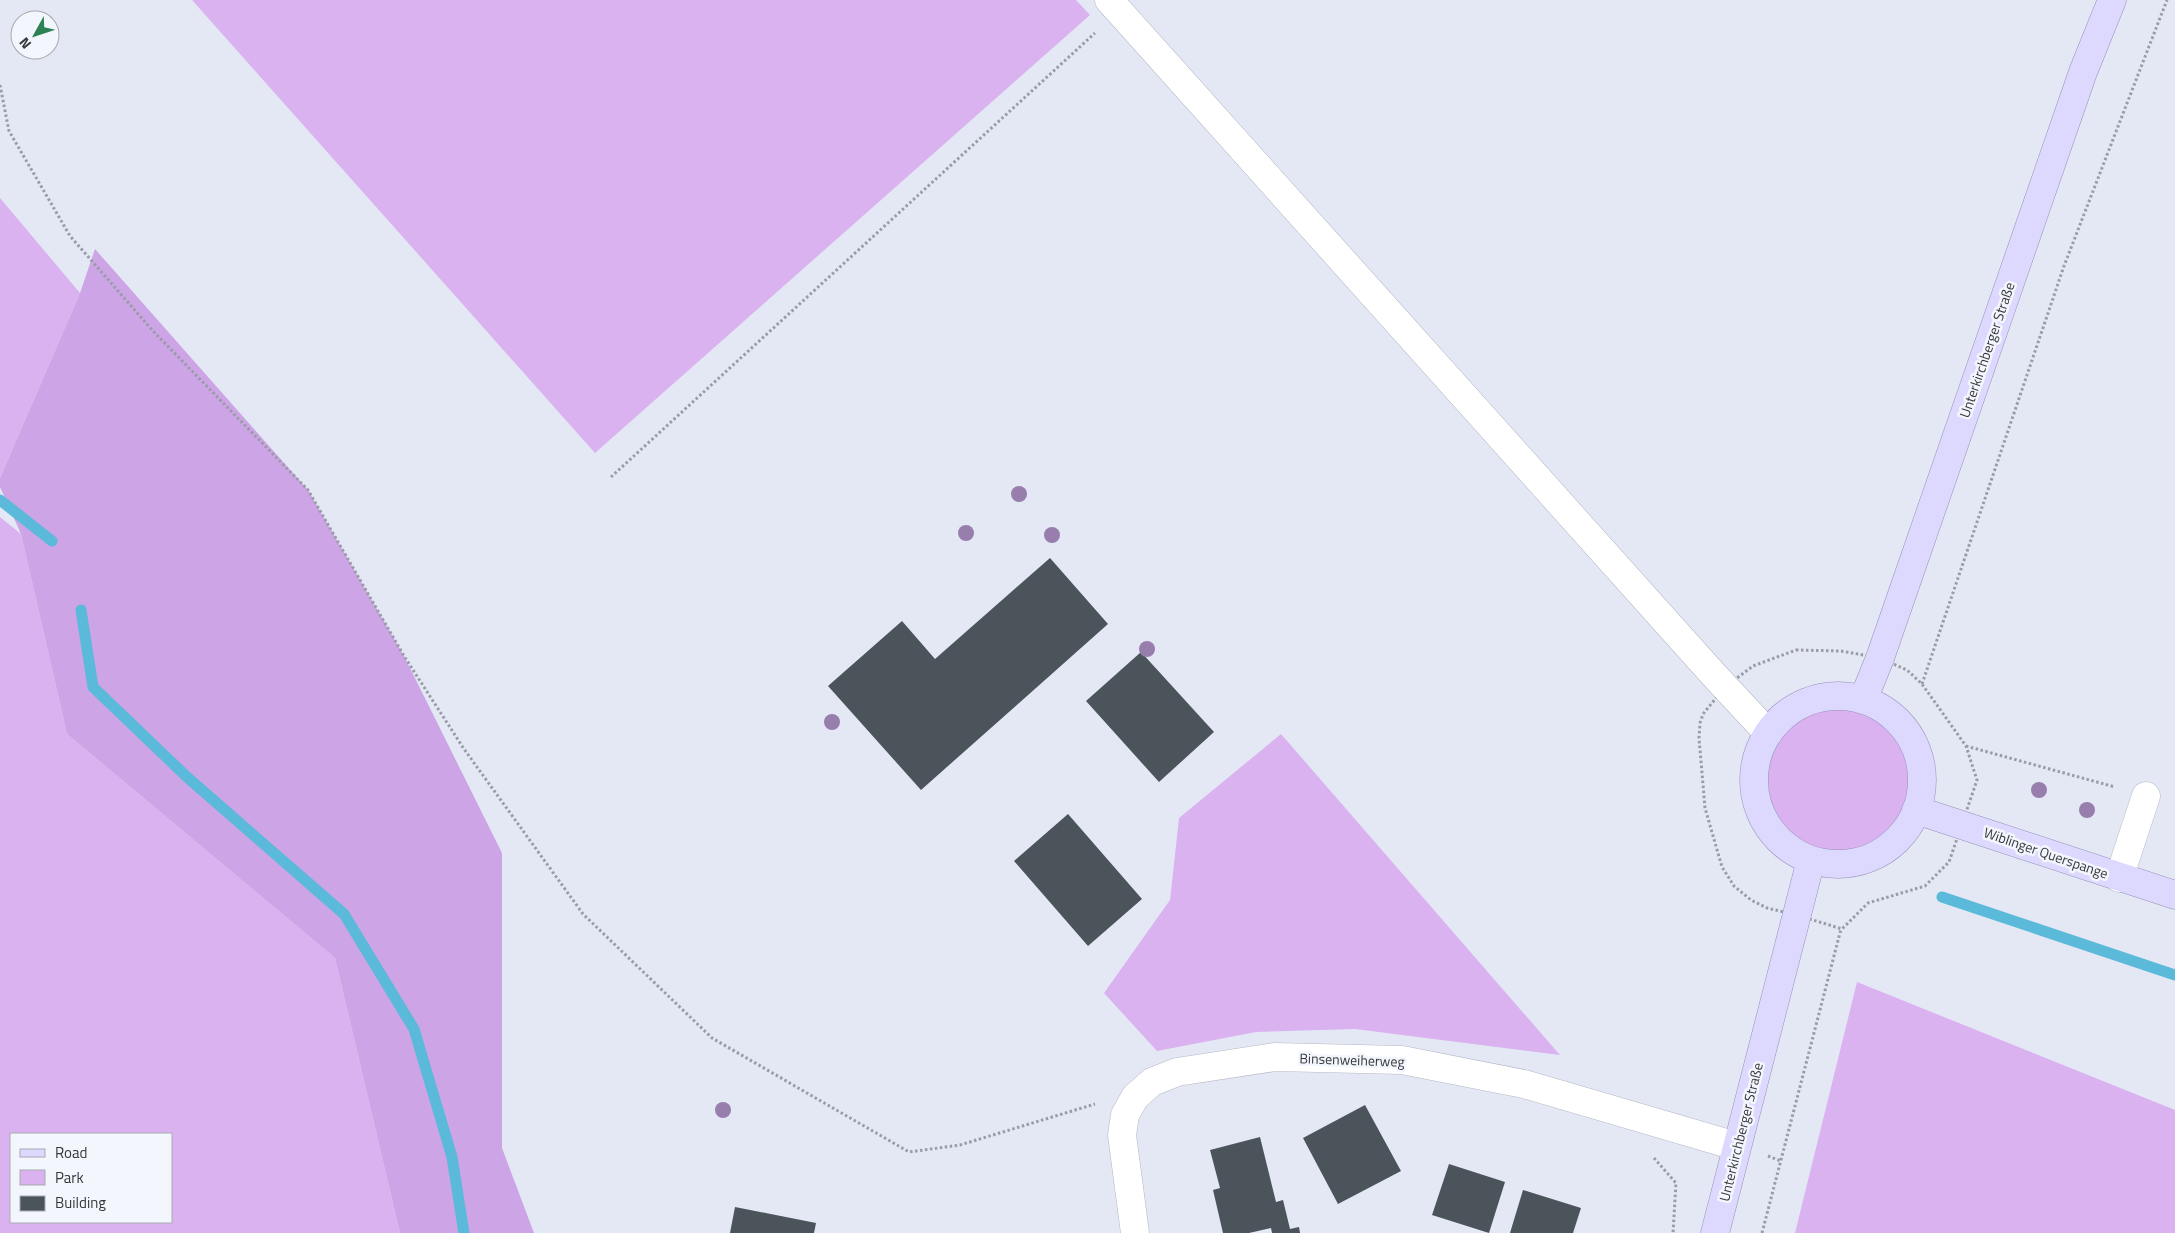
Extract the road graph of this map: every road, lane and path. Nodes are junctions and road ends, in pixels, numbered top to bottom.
1 (2112, 0) edge
2 (2167, 0) edge
3 (1114, 5) edge
4 (0, 85) edge
5 (611, 478) dead end
6 (1880, 658) junction
7 (1922, 684) junction
8 (1725, 688) junction
9 (1863, 700) junction
10 (1768, 733) junction
11 (1966, 746) junction
12 (2146, 796) joint
13 (1916, 810) junction
14 (1963, 826) junction
15 (1811, 860) junction
16 (2120, 878) junction
17 (2175, 895) edge
18 (1797, 915) junction
19 (1842, 929) junction
20 (1125, 1115) junction
21 (1736, 1146) junction
22 (1653, 1156) dead end
23 (1135, 1233) edge
24 (1673, 1233) edge
25 (1716, 1233) edge
26 (1762, 1233) edge

1 - 6 main road, Unterkirchberger Straße
2 - 7 path
3 - 5 path
3 - 8 street
4 - 20 path
6 - 7 path
6 - 8 path
6 - 9 main road, Unterkirchberger Straße
7 - 11 path
8 - 10 street
8 - 18 path
9 - 10 main road
9 - 13 main road
10 - 15 main road
11 - 12 path
11 - 14 path
12 - 16 street
13 - 14 main road, Wiblinger Querspange
13 - 15 main road
14 - 16 main road, Wiblinger Querspange
14 - 19 path
15 - 18 main road, Unterkirchberger Straße
16 - 17 main road, Wiblinger Querspange
18 - 19 path
18 - 21 main road, Unterkirchberger Straße
19 - 26 path
20 - 21 street, Binsenweiherweg
20 - 23 street, Binsenweiherweg
21 - 25 main road, Unterkirchberger Straße
22 - 24 path

